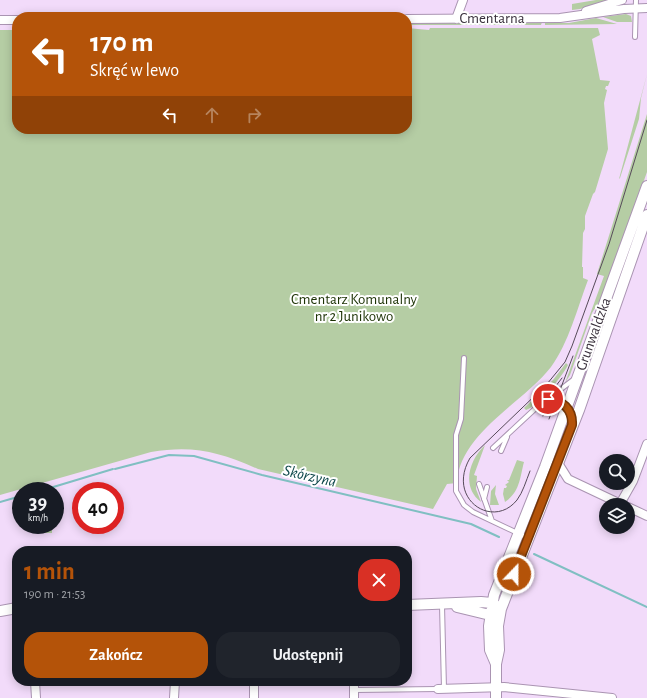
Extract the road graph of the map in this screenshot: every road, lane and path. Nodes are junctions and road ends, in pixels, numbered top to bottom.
1 (463, 0) edge
2 (622, 0) edge
3 (603, 3) edge
4 (636, 4) edge
5 (647, 8) edge
6 (576, 15) junction
7 (412, 19) edge
8 (456, 19) junction
9 (0, 20) edge
10 (12, 20) edge
11 (635, 37) dead end
12 (647, 186) edge
13 (647, 215) edge
14 (464, 358) dead end
15 (581, 370) junction
16 (548, 399) junction
17 (567, 407) junction
18 (572, 425) junction
19 (508, 434) junction
20 (647, 444) edge
21 (493, 448) dead end
22 (501, 451) dead end
23 (558, 464) junction
24 (568, 479) junction
25 (479, 484) dead end
26 (550, 486) junction
27 (487, 487) dead end
28 (609, 498) edge
29 (627, 498) edge
30 (484, 500) junction
31 (635, 510) edge
32 (647, 516) edge
33 (492, 521) junction
34 (519, 534) junction
35 (529, 538) junction
36 (492, 603) junction
37 (443, 604) junction
38 (412, 605) edge
39 (12, 609) edge
40 (501, 609) junction
41 (0, 611) edge
42 (490, 615) junction
43 (496, 664) junction
44 (35, 686) edge
45 (174, 686) edge
46 (254, 686) edge
47 (496, 687) junction
48 (441, 689) junction
49 (354, 694) edge
50 (36, 698) edge
51 (174, 698) edge
52 (254, 698) edge
53 (496, 698) edge
54 (612, 698) edge

1 - 8 street
2 - 3 street, Cmentarna
3 - 6 street, Cmentarna
4 - 5 street, Cmentarna
4 - 6 street, Cmentarna
4 - 11 lane
6 - 8 street, Cmentarna
7 - 8 street, Cmentarna
9 - 10 street
12 - 15 street, Grunwaldzka
13 - 18 street, Grunwaldzka
14 - 33 lane
15 - 16 lane
15 - 17 street, Grunwaldzka
16 - 17 lane
16 - 19 lane
17 - 18 lane
17 - 34 street, Grunwaldzka
18 - 23 street, Grunwaldzka
19 - 21 lane
19 - 22 lane
20 - 29 street
23 - 24 street
23 - 26 street, Grunwaldzka
24 - 26 street
24 - 28 street
25 - 30 lane
26 - 35 street, Grunwaldzka
27 - 30 lane
30 - 33 lane
31 - 32 street
33 - 34 lane
34 - 35 lane
34 - 36 street, Grunwaldzka
35 - 40 street, Grunwaldzka
36 - 37 street
36 - 40 street
36 - 42 street, Grunwaldzka
37 - 38 street
37 - 42 street
37 - 48 lane
39 - 41 street
40 - 42 street
40 - 43 street, Grunwaldzka
42 - 43 street, Grunwaldzka
43 - 47 street, Grunwaldzka
44 - 50 street
45 - 51 street
46 - 52 street
47 - 48 street
47 - 53 street, Grunwaldzka
47 - 54 street
48 - 49 lane

